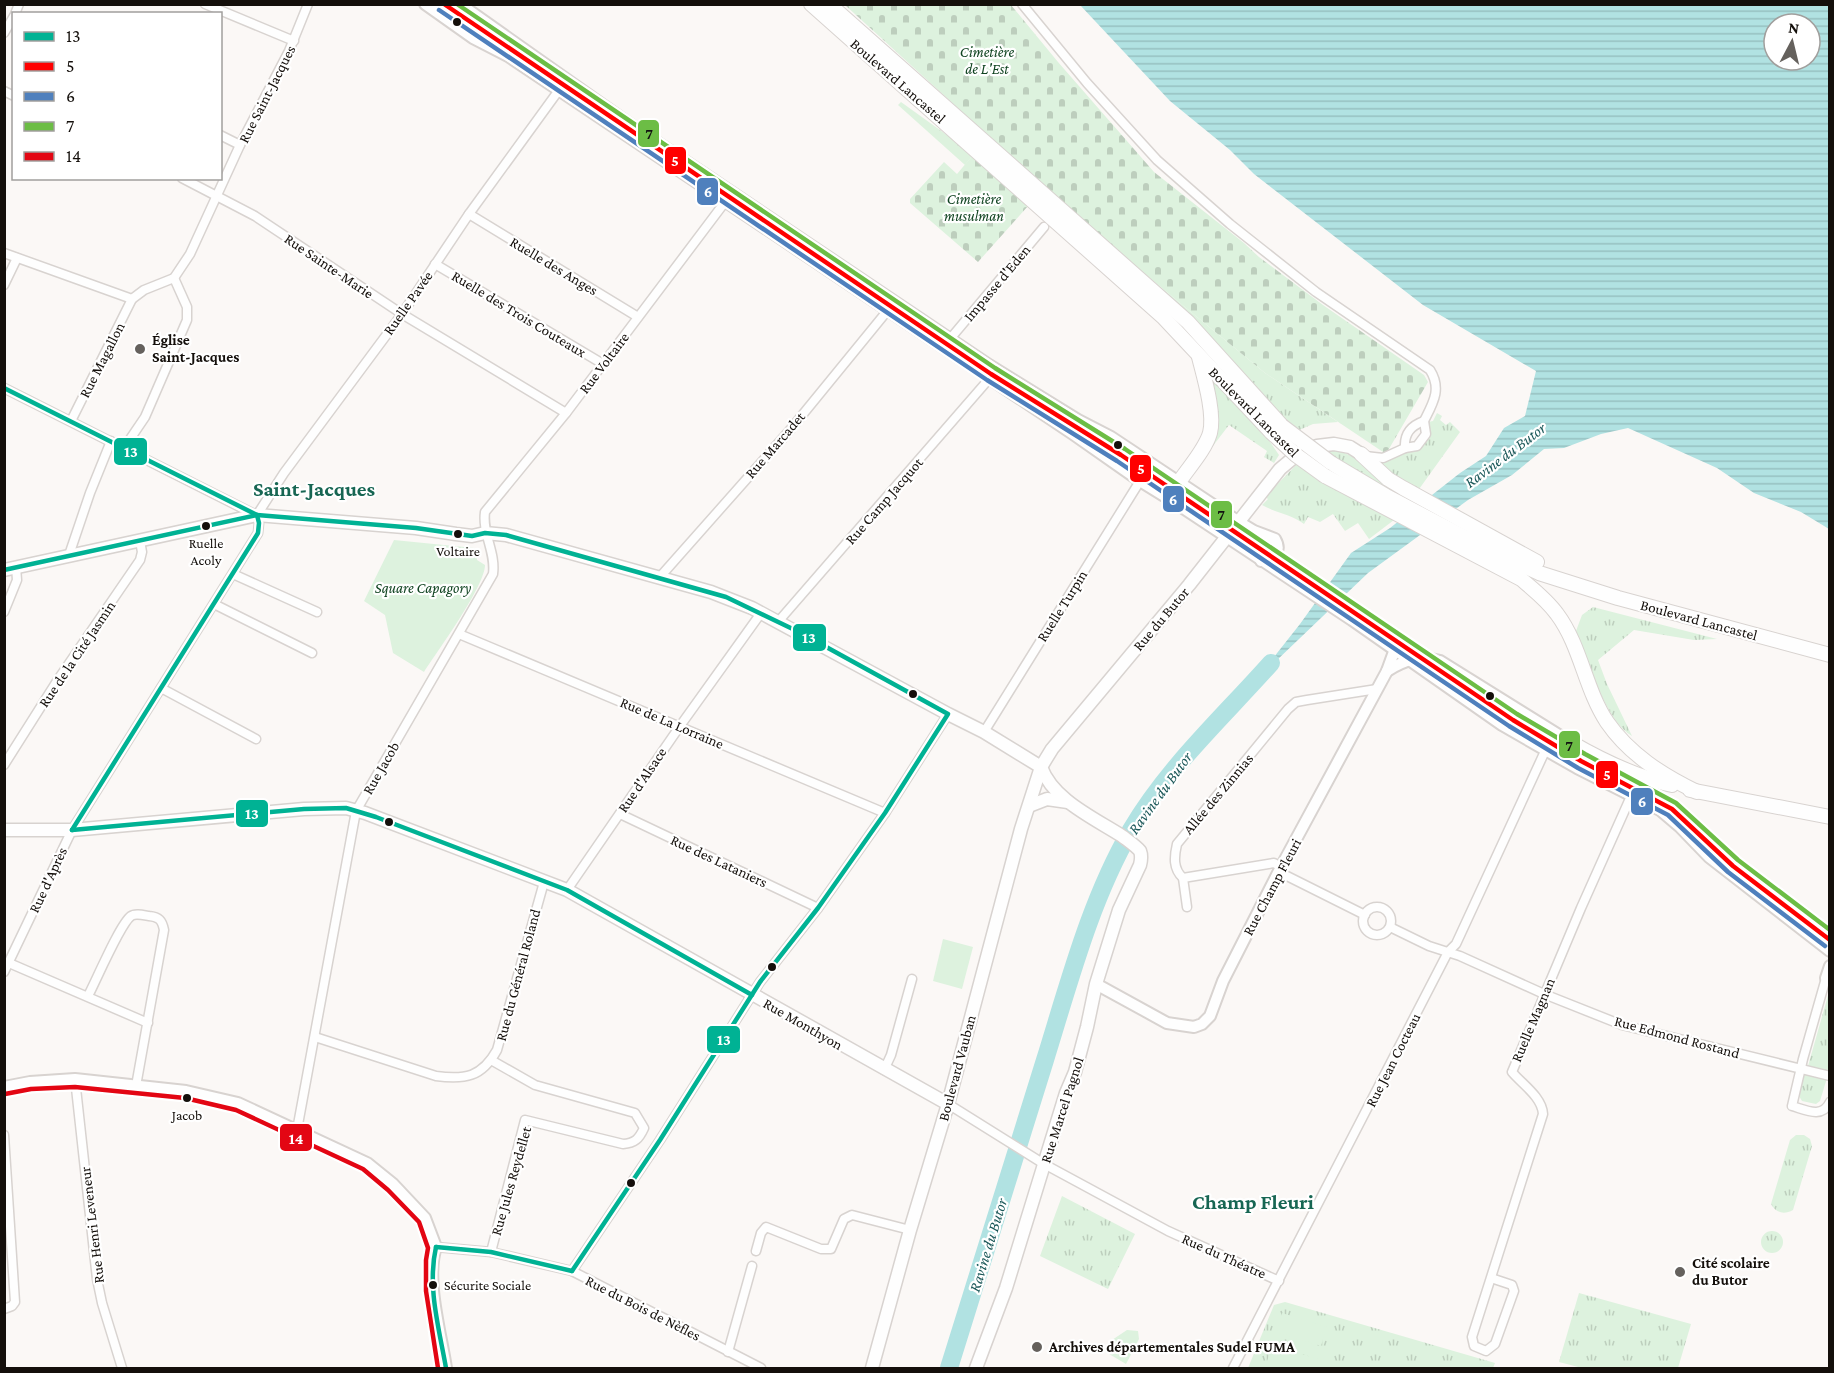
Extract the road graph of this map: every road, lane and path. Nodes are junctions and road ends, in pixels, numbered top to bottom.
1 (205, 4) edge
2 (308, 4) edge
3 (425, 4) edge
4 (460, 4) edge
5 (811, 4) edge
6 (830, 4) edge
7 (1022, 4) edge
8 (12, 19) edge
9 (4, 33) edge
10 (294, 41) junction
11 (559, 90) junction
12 (222, 136) edge
13 (240, 145) junction
14 (186, 180) edge
15 (217, 195) junction
16 (729, 197) junction
17 (469, 214) junction
18 (1044, 227) dead end
19 (4, 253) edge
20 (17, 258) junction
21 (435, 264) junction
22 (174, 278) junction
23 (4, 285) edge
24 (131, 298) junction
25 (888, 310) junction
26 (402, 314) junction
27 (638, 318) junction
28 (950, 339) junction
29 (1199, 355) junction
30 (603, 364) junction
31 (989, 379) junction
32 (4, 388) edge
33 (566, 413) junction
34 (71, 421) junction
35 (1424, 421) junction
36 (1276, 429) junction
37 (111, 441) junction
38 (124, 448) junction
39 (1405, 448) junction
40 (1361, 454) junction
41 (1328, 469) junction
42 (1140, 481) junction
43 (1179, 482) junction
44 (1174, 502) junction
45 (256, 515) junction
46 (1239, 522) junction
47 (485, 533) junction
48 (1227, 537) junction
49 (140, 541) junction
50 (1484, 547) junction
51 (69, 555) junction
52 (1261, 561) junction
53 (10, 569) edge
54 (233, 574) junction
55 (659, 578) junction
56 (214, 604) junction
57 (4, 612) edge
58 (317, 612) dead end
59 (761, 614) junction
60 (777, 623) junction
61 (459, 634) junction
62 (1395, 649) junction
63 (312, 653) dead end
64 (1830, 655) edge
65 (1408, 660) junction
66 (1387, 671) junction
67 (161, 688) junction
68 (1377, 689) junction
69 (948, 714) junction
70 (680, 726) junction
71 (984, 732) junction
72 (256, 739) dead end
73 (1570, 742) joint
74 (1546, 749) junction
75 (4, 765) edge
76 (1041, 767) junction
77 (1697, 792) junction
78 (1632, 794) junction
79 (1070, 802) junction
80 (1029, 806) junction
81 (356, 811) junction
82 (885, 813) junction
83 (620, 814) junction
84 (1830, 817) edge
85 (4, 830) edge
86 (72, 830) junction
87 (1280, 869) junction
88 (1183, 878) junction
89 (544, 882) junction
90 (567, 890) junction
91 (1187, 907) dead end
92 (818, 908) junction
93 (1365, 915) junction
94 (1390, 927) junction
95 (1830, 951) edge
96 (1448, 952) junction
97 (9, 963) junction
98 (1830, 966) edge
99 (4, 972) edge
100 (1828, 978) edge
101 (912, 979) dead end
102 (1096, 984) junction
103 (752, 994) junction
104 (1544, 994) junction
105 (88, 996) junction
106 (1120, 998) junction
107 (1092, 999) junction
108 (148, 1023) junction
109 (315, 1037) junction
110 (492, 1060) junction
111 (1801, 1068) junction
112 (884, 1070) junction
113 (1830, 1076) edge
114 (75, 1079) junction
115 (136, 1086) junction
116 (4, 1087) edge
117 (1830, 1102) edge
118 (948, 1104) junction
119 (297, 1130) junction
120 (4, 1135) edge
121 (1040, 1162) junction
122 (910, 1230) junction
123 (436, 1247) junction
124 (756, 1251) dead end
125 (491, 1252) junction
126 (752, 1266) dead end
127 (572, 1271) junction
128 (1491, 1278) junction
129 (1279, 1281) junction
130 (4, 1309) edge
131 (728, 1352) junction
132 (122, 1368) edge
133 (446, 1368) edge
134 (761, 1368) edge
135 (872, 1368) edge
136 (976, 1368) edge
137 (1233, 1368) edge

1 - 10 street
2 - 10 street, Rue Saint-Jacques
3 - 11 street
4 - 16 street
5 - 29 main road, Boulevard Lancastel
6 - 36 main road, Boulevard Lancastel
7 - 35 street
8 - 9 street
10 - 13 street, Rue Saint-Jacques
11 - 16 street
11 - 17 street, Ruelle Pavée
12 - 13 street
13 - 15 street, Rue Saint-Jacques
14 - 15 street, Rue Sainte-Marie
15 - 22 street, Rue Saint-Jacques
15 - 26 street, Rue Sainte-Marie
16 - 25 street
16 - 27 street, Rue Voltaire
16 - 28 street
17 - 21 street, Ruelle Pavée
17 - 27 street, Ruelle des Anges
18 - 28 street, Impasse d'Eden
19 - 20 street
20 - 23 street
20 - 24 street
21 - 26 street, Ruelle Pavée
21 - 30 street, Ruelle des Trois Couteaux
22 - 24 street
22 - 38 street
24 - 34 street, Rue Magallon
25 - 31 street
25 - 55 street, Rue Marcadet
26 - 33 street, Rue Sainte-Marie
26 - 45 street, Ruelle Pavée
27 - 30 street, Rue Voltaire
28 - 43 street
29 - 36 main road, Boulevard Lancastel
29 - 43 main road
30 - 33 street, Rue Voltaire
31 - 42 street
31 - 60 street, Rue Camp Jacquot
32 - 34 street
33 - 47 street, Rue Voltaire
34 - 37 street
35 - 39 street
35 - 39 street
36 - 41 main road, Boulevard Lancastel, bridge
37 - 38 street
37 - 51 street
38 - 45 street
39 - 40 street
40 - 46 main road, Rue du Butor
40 - 50 main road
41 - 50 main road, Boulevard Lancastel
41 - 50 main road, Boulevard Lancastel
42 - 44 street
42 - 71 street, Ruelle Turpin
43 - 44 street
43 - 46 street
44 - 48 street
45 - 47 main road
45 - 49 main road
45 - 54 street, Rue d'Après
46 - 48 main road, Rue du Butor
46 - 52 street
47 - 55 main road
47 - 61 street, Rue Jacob
48 - 52 street
48 - 76 main road, Rue du Butor
49 - 51 main road
49 - 75 street, Rue de la Cité Jasmin
50 - 64 main road, Boulevard Lancastel
50 - 77 main road, Boulevard Lancastel
51 - 53 main road
52 - 62 street
53 - 57 street
54 - 56 street, Rue d'Après
54 - 58 street
55 - 59 main road
56 - 63 street
56 - 67 street, Rue d'Après
59 - 60 main road
59 - 70 street, Rue d'Alsace
60 - 69 main road
61 - 70 street, Rue de La Lorraine
61 - 81 street, Rue Jacob
62 - 65 street
62 - 66 street, Rue Champ Fleuri
65 - 66 street
65 - 73 street
65 - 74 street
66 - 68 street, Rue Champ Fleuri
67 - 72 street
67 - 86 street, Rue d'Après
68 - 87 street, Rue Champ Fleuri
68 - 88 street, Allée des Zinnias
69 - 71 main road
69 - 82 street
70 - 82 street, Rue de La Lorraine
70 - 83 street, Rue d'Alsace
71 - 76 main road
73 - 77 main road
74 - 78 street
74 - 96 street, Rue Jean Cocteau
76 - 79 main road
76 - 80 main road, Boulevard Vauban
77 - 84 main road
78 - 95 street
78 - 104 street, Ruelle Magnan
79 - 80 main road
79 - 102 main road, Rue Marcel Pagnol
80 - 118 main road, Boulevard Vauban
81 - 86 main road, Rue Monthyon
81 - 89 main road, Rue Monthyon
81 - 109 street, Rue Jacob
82 - 92 street
83 - 90 street, Rue d'Alsace
83 - 92 street, Rue des Lataniers
85 - 86 main road, Rue Monthyon
86 - 97 street, Rue d'Après
87 - 88 street
87 - 93 street
87 - 106 street, Rue Champ Fleuri
88 - 91 street, Allée des Zinnias
89 - 90 main road, Rue Monthyon
89 - 110 street, Rue du Général Roland
90 - 103 main road, Rue Monthyon
92 - 103 street
93 - 94 street
93 - 94 street
94 - 96 street, Rue Edmond Rostand
96 - 104 street, Rue Edmond Rostand
96 - 129 street, Rue Jean Cocteau
97 - 99 street, Rue d'Après
97 - 105 street
98 - 100 street
100 - 111 street
101 - 112 street
102 - 106 street, Rue Champ Fleuri
102 - 107 main road, Rue Marcel Pagnol
103 - 112 main road, Rue Monthyon
103 - 127 street
104 - 111 street, Rue Edmond Rostand
104 - 128 street, Ruelle Magnan
105 - 108 street
105 - 108 street
106 - 107 street
107 - 121 main road, Rue Marcel Pagnol
108 - 115 street
109 - 110 street, Rue du Général Roland
109 - 119 street, Rue Jacob
110 - 125 street, Rue Jules Reydellet
111 - 113 street, Rue Edmond Rostand
111 - 117 street
112 - 118 main road, Rue Monthyon
114 - 115 street
114 - 116 street
114 - 132 street, Rue Henri Leveneur
115 - 119 street
118 - 121 street, Rue du Théatre
118 - 122 main road, Boulevard Vauban
119 - 123 street
120 - 130 street
121 - 129 street, Rue du Théatre
121 - 136 main road, Rue Marcel Pagnol
122 - 124 street
122 - 135 main road, Boulevard Vauban
123 - 125 street, Rue du Bois de Nèfles
123 - 133 street
125 - 127 street, Rue du Bois de Nèfles
126 - 131 street
127 - 131 street, Rue du Bois de Nèfles
128 - 128 street, Ruelle Magnan
129 - 137 street, Rue Jean Cocteau
131 - 134 street, Rue du Bois de Nèfles

